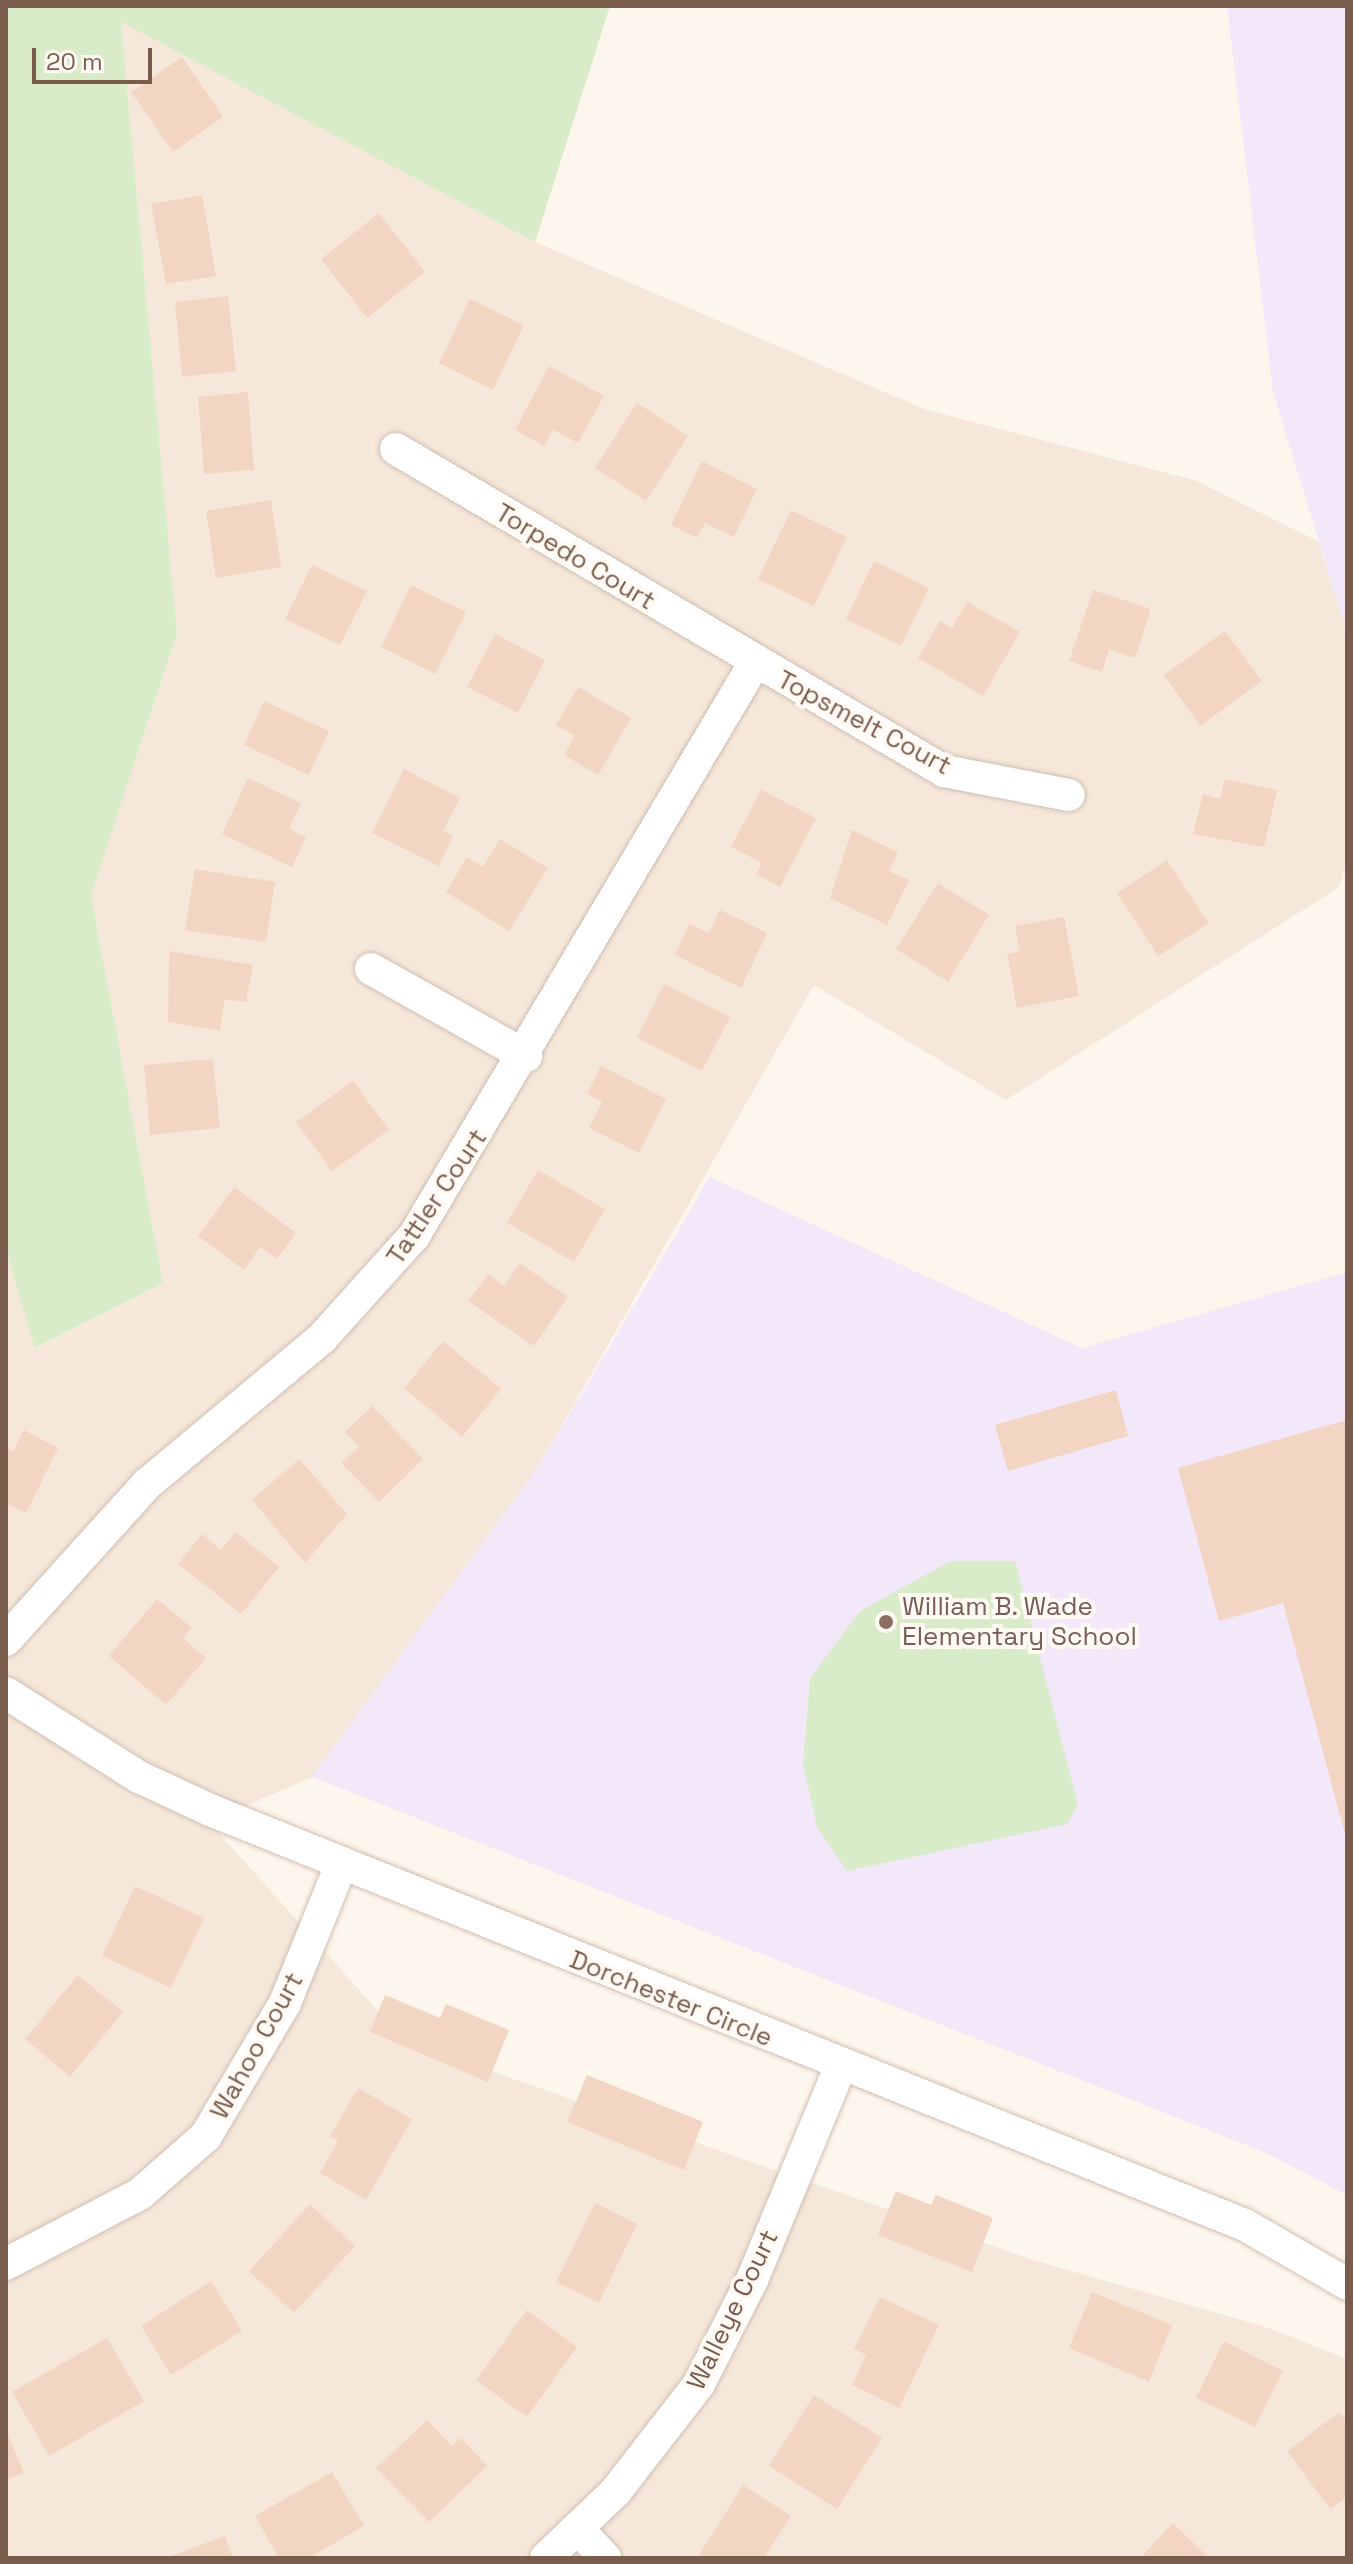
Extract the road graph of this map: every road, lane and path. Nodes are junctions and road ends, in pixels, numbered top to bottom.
1 (396, 449) dead end
2 (754, 664) junction
3 (1069, 795) dead end
4 (371, 969) dead end
5 (526, 1056) junction
6 (6, 1640) edge
7 (6, 1693) edge
8 (341, 1865) junction
9 (840, 2068) junction
10 (6, 2264) edge
11 (1347, 2284) edge
12 (580, 2531) junction
13 (546, 2558) edge
14 (605, 2558) edge

1 - 2 street, Torpedo Court
2 - 3 street, Topsmelt Court
2 - 5 street, Tattler Court
4 - 5 street
5 - 6 street, Tattler Court
7 - 8 street, Dorchester Circle
8 - 9 street, Dorchester Circle
8 - 10 street, Wahoo Court
9 - 11 street, Dorchester Circle
9 - 12 street, Walleye Court
12 - 13 street, Walleye Court
12 - 14 street

